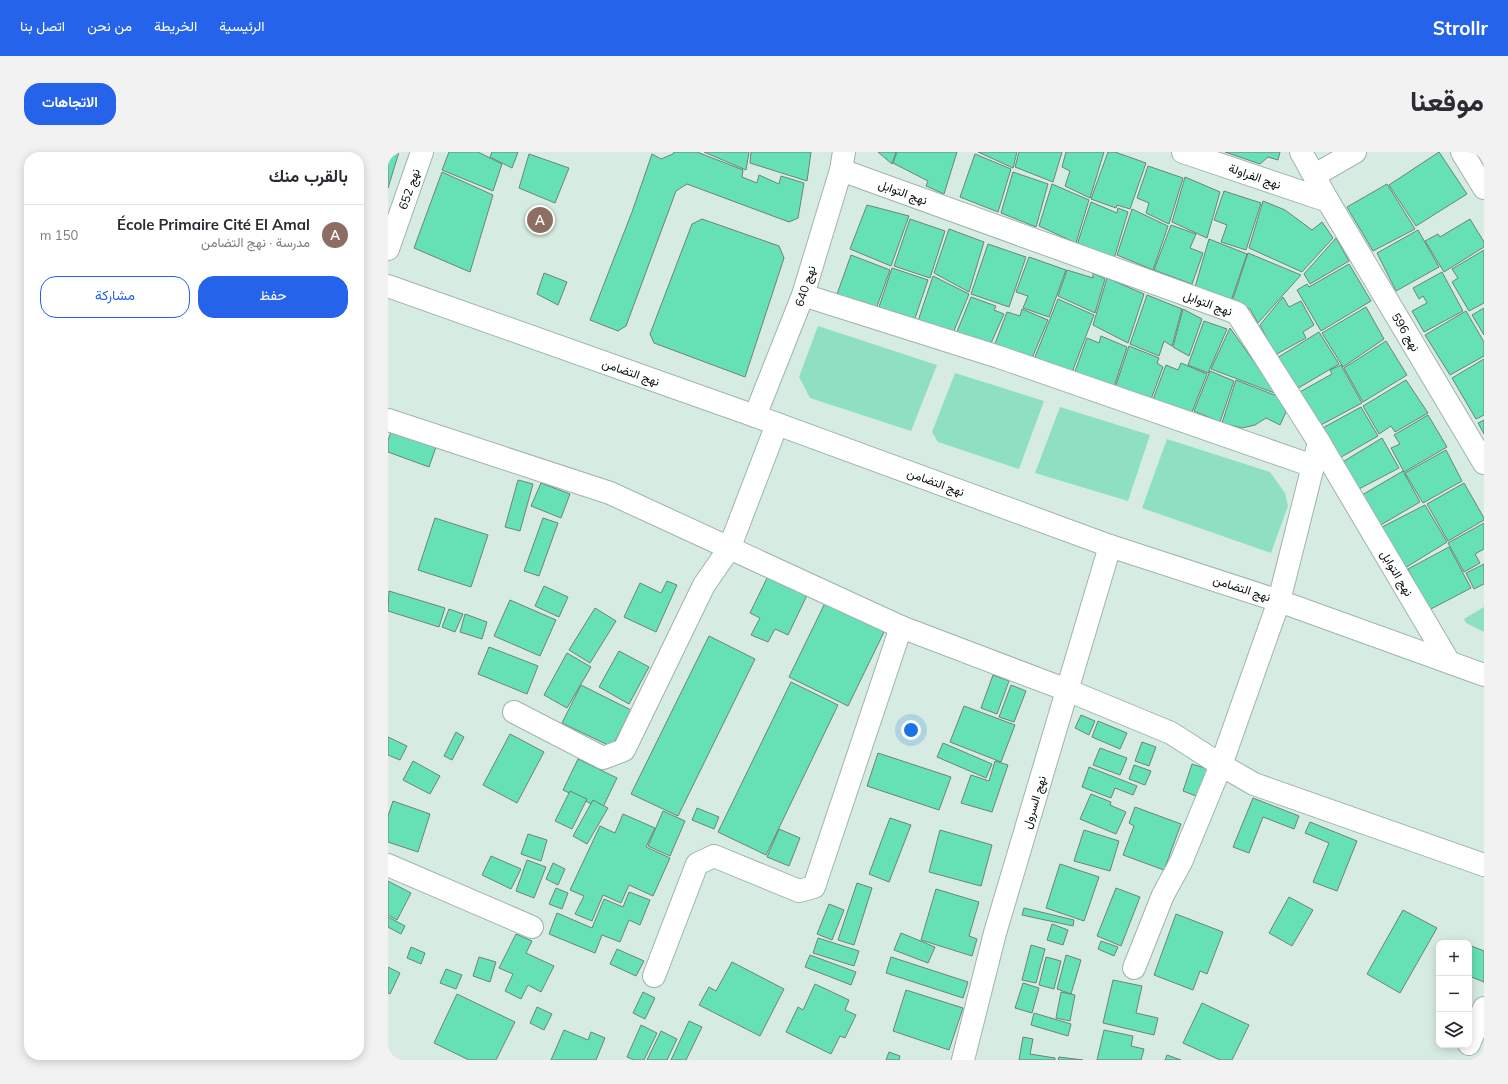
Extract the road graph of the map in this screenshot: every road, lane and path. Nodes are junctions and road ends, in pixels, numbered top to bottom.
1 (422, 152) edge
2 (1183, 152) edge
3 (1301, 152) edge
4 (1355, 152) edge
5 (1462, 152) edge
6 (843, 161) edge
7 (1315, 175) junction
8 (1484, 188) edge
9 (1328, 201) junction
10 (388, 248) edge
11 (388, 286) edge
12 (803, 295) junction
13 (756, 416) junction
14 (388, 420) edge
15 (777, 424) junction
16 (1319, 442) junction
17 (1484, 463) edge
18 (1313, 466) junction
19 (1110, 546) junction
20 (730, 549) junction
21 (1279, 601) junction
22 (901, 627) junction
23 (1449, 662) junction
24 (1484, 675) edge
25 (1067, 690) junction
26 (514, 712) dead end
27 (1221, 765) junction
28 (388, 865) edge
29 (1484, 865) edge
30 (532, 926) dead end
31 (1134, 968) dead end
32 (654, 976) dead end
33 (1484, 1008) edge
34 (1472, 1037) edge
35 (1467, 1048) edge
36 (963, 1060) edge
37 (1462, 1060) edge

1 - 10 street, نهج 652
2 - 9 street, نهج الفراولة
3 - 7 street, نهج 596
4 - 7 street
5 - 8 street
6 - 12 street, نهج 640
6 - 16 street, نهج التوابل
7 - 9 street, نهج 596
9 - 17 street, نهج 596
11 - 13 street, نهج التضامن
12 - 13 street, نهج 640
12 - 18 street
13 - 15 street, نهج التضامن
14 - 20 street
15 - 19 street, نهج التضامن
15 - 20 street
16 - 18 street
16 - 23 street, نهج التوابل
18 - 21 street
19 - 21 street, نهج التضامن
19 - 25 street, نهج السرول
20 - 22 street
20 - 26 street
21 - 23 street, نهج التضامن
21 - 27 street
22 - 25 street
22 - 32 street
23 - 24 street, نهج التضامن
25 - 27 street
25 - 36 street, نهج السرول
27 - 29 street
27 - 31 street
28 - 30 street
33 - 34 street
35 - 37 street

